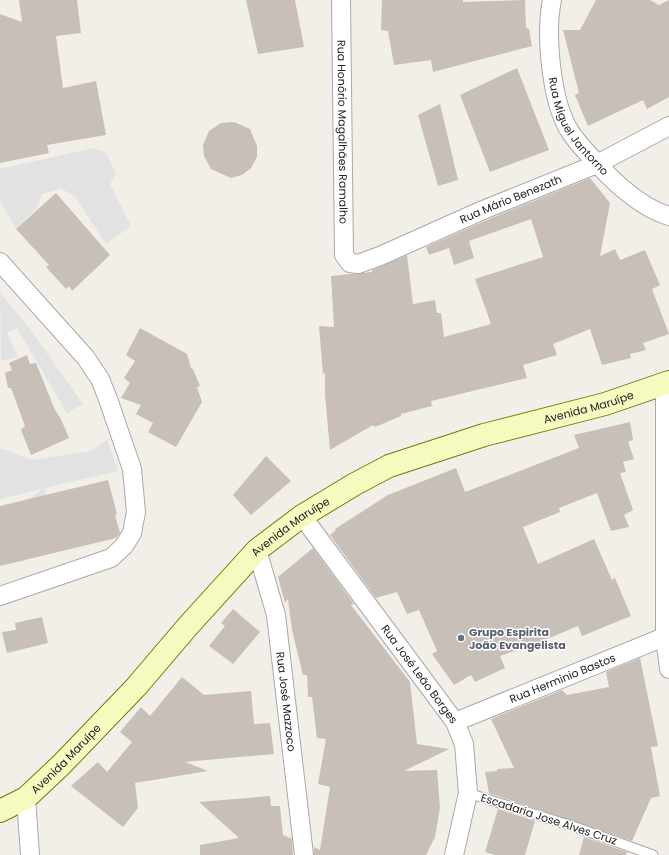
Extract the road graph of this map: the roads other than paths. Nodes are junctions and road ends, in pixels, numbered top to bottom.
1 (341, 0) edge
2 (552, 0) edge
3 (669, 126) edge
4 (597, 164) junction
5 (669, 216) edge
6 (0, 262) edge
7 (350, 262) joint
8 (667, 383) edge
9 (302, 516) junction
10 (257, 550) junction
11 (0, 596) edge
12 (667, 636) edge
13 (669, 669) edge
14 (455, 722) junction
15 (468, 793) junction
16 (26, 798) junction
17 (0, 811) edge
18 (30, 855) edge
19 (304, 855) edge
20 (454, 855) edge
21 (653, 855) edge

1 - 7 street, Rua Honôrio Magalhães Ramalho
2 - 4 street, Rua Miguel Jantorno
3 - 4 street, Rua Mário Benezath
4 - 5 street, Rua Miguel Jantorno
4 - 7 street, Rua Mário Benezath
6 - 11 street
8 - 9 main road, Avenida Maruípe
8 - 12 street
9 - 10 main road, Avenida Maruípe
9 - 14 street, Rua José Leão Borges
10 - 16 main road, Avenida Maruípe
10 - 19 street, Rua José Mazzoco
12 - 13 street
12 - 14 street, Rua Herminio Bastos
14 - 15 street, Rua José Leão Borges
15 - 20 street, Rua José Leão Borges
15 - 21 lane, Escadaria Jose Alves Cruz
16 - 17 main road, Avenida Maruípe
16 - 18 street

